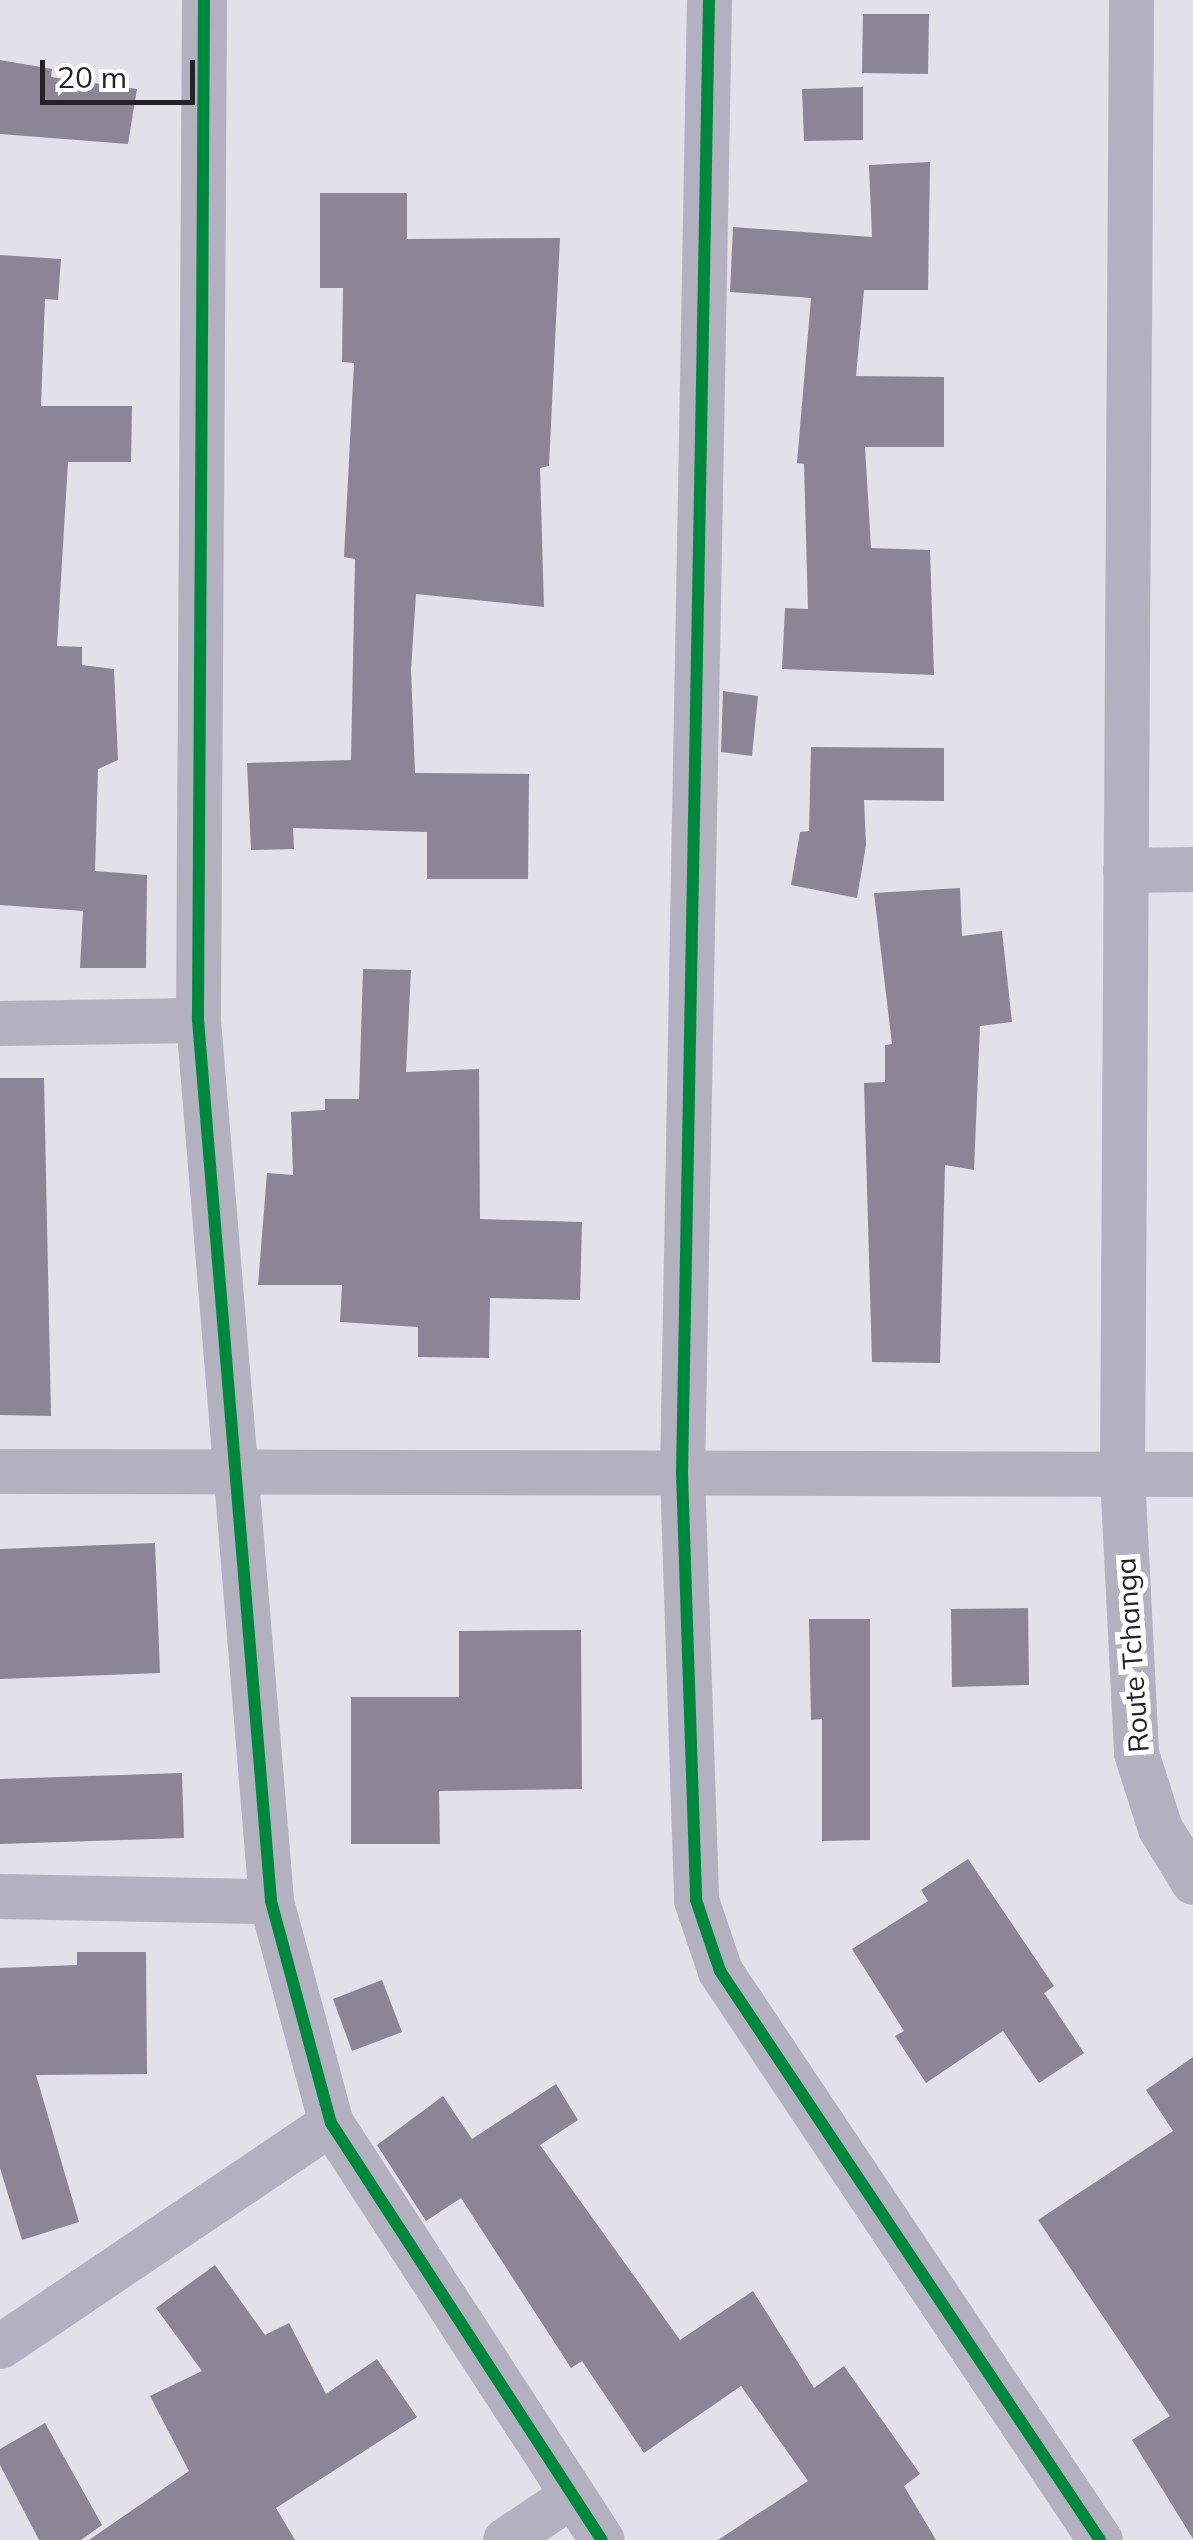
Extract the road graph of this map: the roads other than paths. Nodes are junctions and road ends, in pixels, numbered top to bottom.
1 (204, 0) edge
2 (709, 0) edge
3 (1132, 0) edge
4 (1125, 870) junction
5 (1193, 870) edge
6 (198, 1020) junction
7 (0, 1023) edge
8 (234, 1470) junction
9 (0, 1471) edge
10 (682, 1473) junction
11 (1193, 1474) edge
12 (1122, 1475) junction
13 (1193, 1882) edge
14 (0, 1896) edge
15 (271, 1901) junction
16 (331, 2122) junction
17 (0, 2346) edge
18 (572, 2494) junction
19 (505, 2540) edge
20 (602, 2540) edge
21 (1100, 2540) edge

1 - 6 street
2 - 10 street
3 - 4 street, Route Tchanga
4 - 5 street
4 - 12 street, Route Tchanga
6 - 7 street
6 - 8 street
8 - 9 street
8 - 10 street
8 - 15 street
10 - 12 street
10 - 21 street
11 - 12 street
12 - 13 street, Route Tchanga
14 - 15 street
15 - 16 street
16 - 17 street
16 - 18 street
18 - 19 street
18 - 20 street

